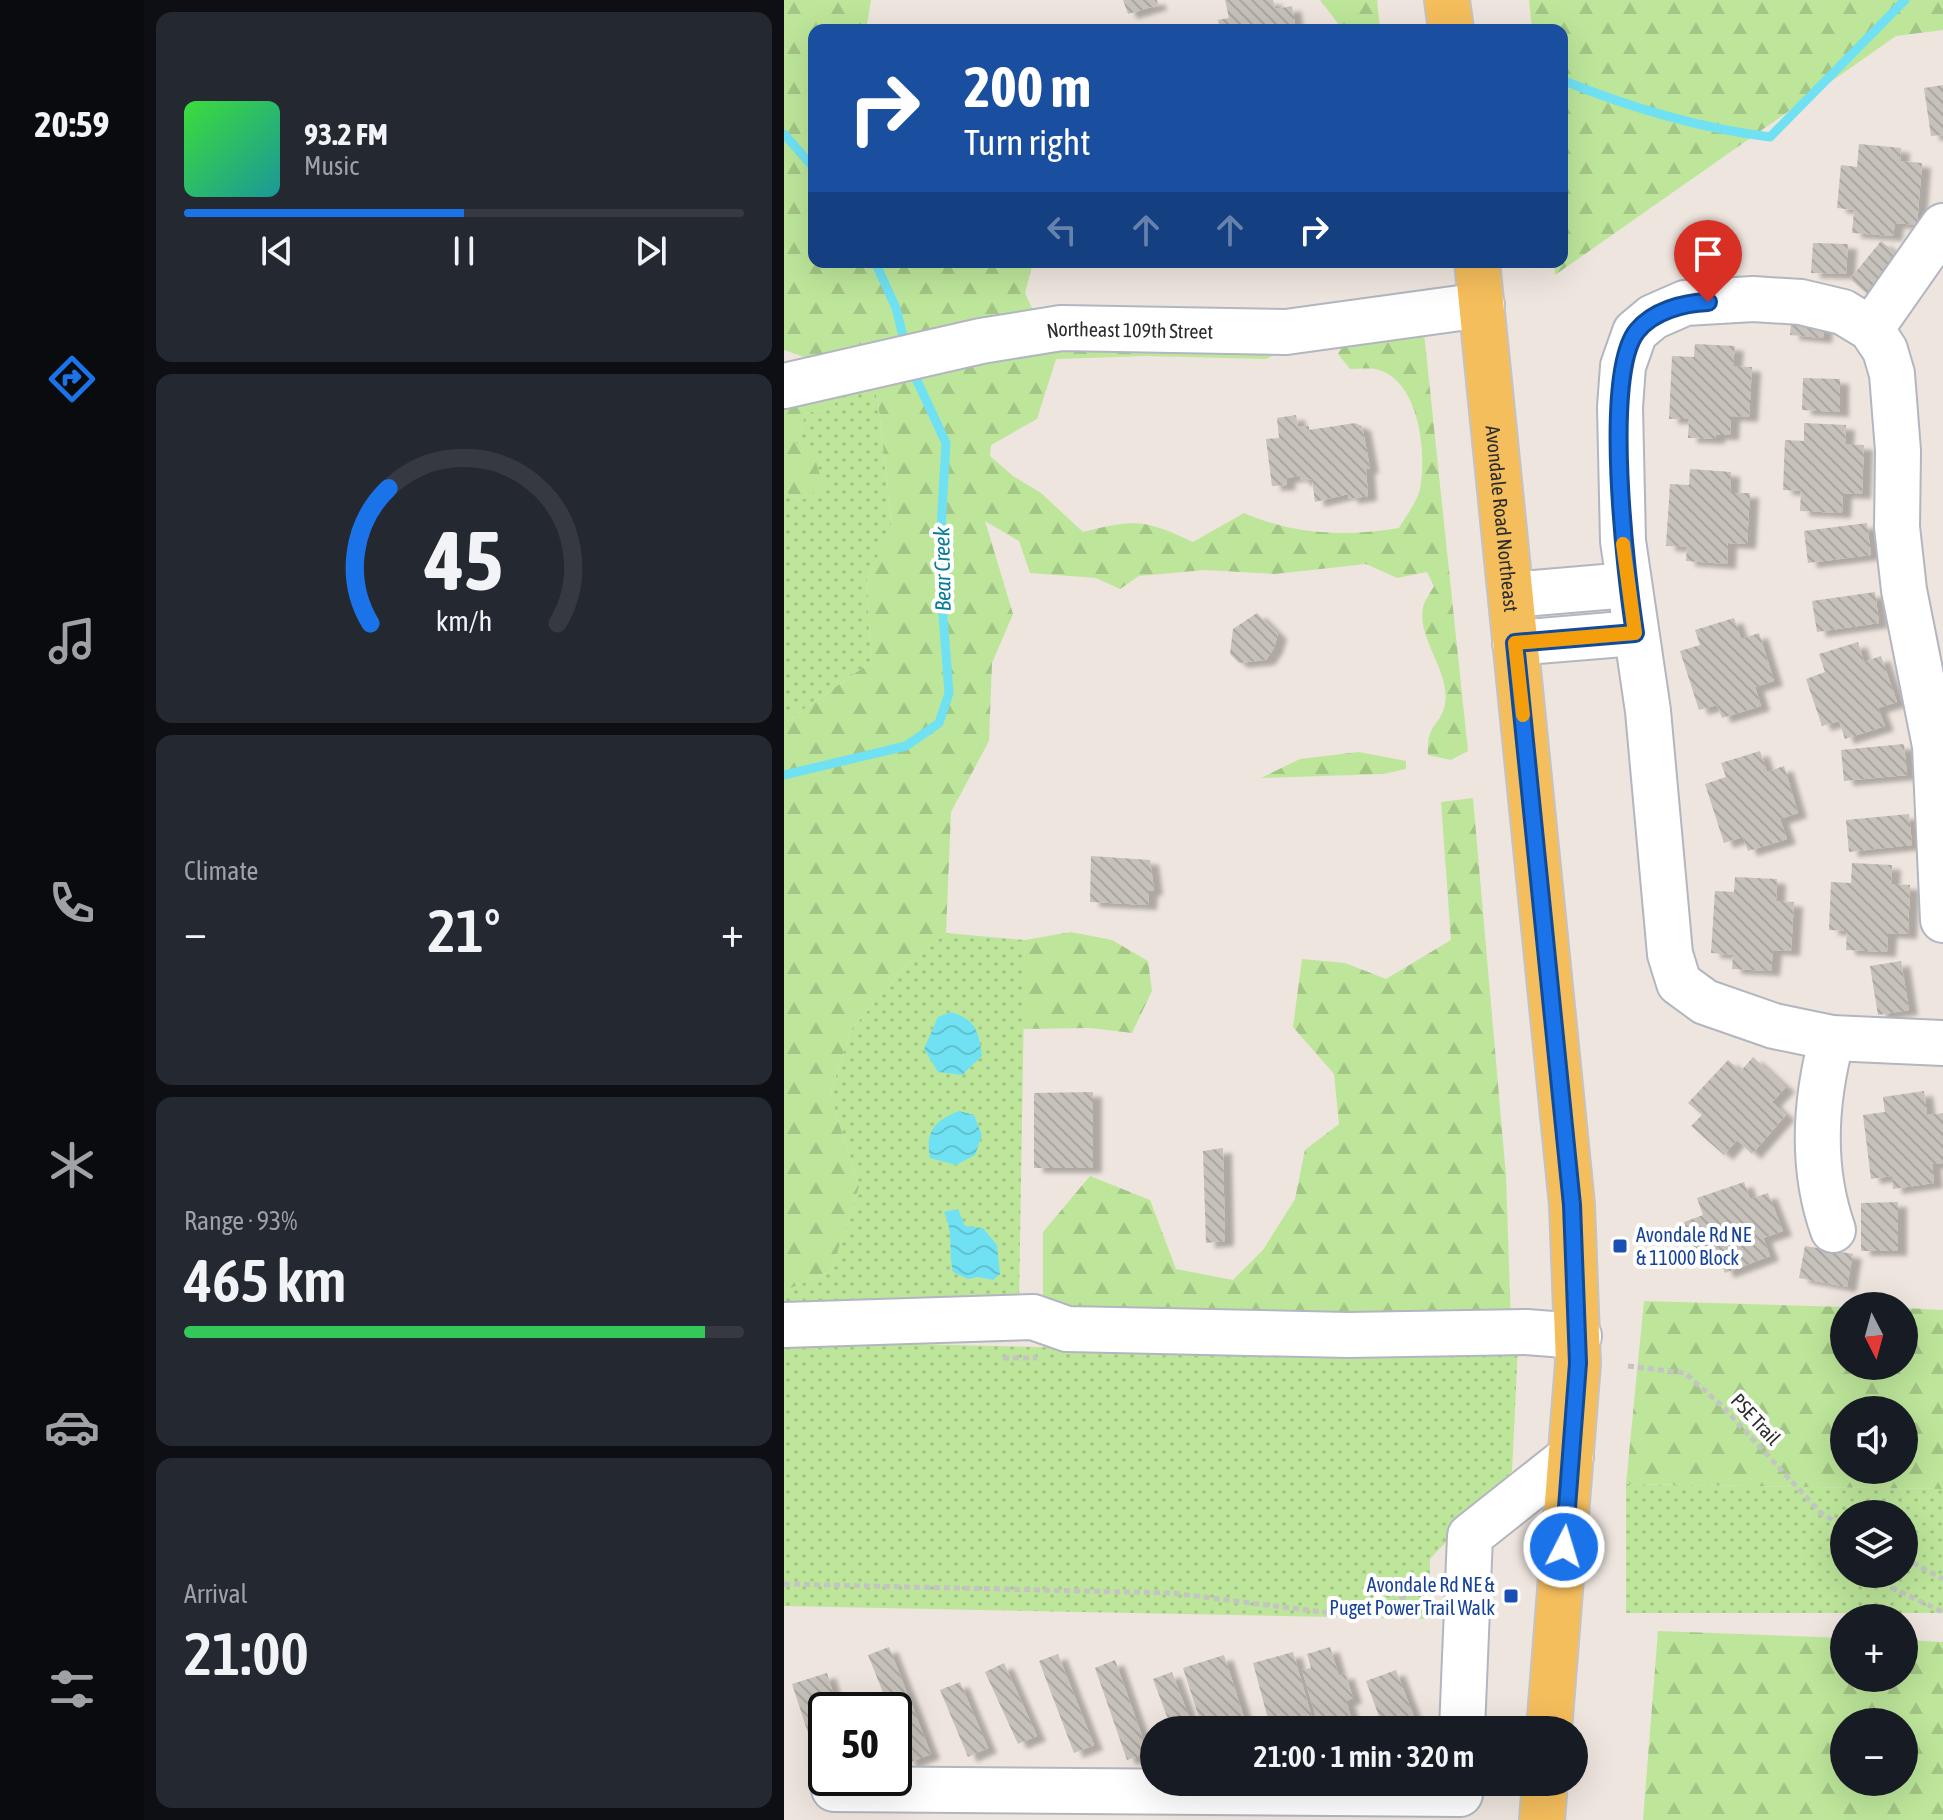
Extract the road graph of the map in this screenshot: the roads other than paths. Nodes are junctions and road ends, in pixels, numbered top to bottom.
1 (1447, 0) edge
2 (1450, 24) edge
3 (1943, 226) edge
4 (1478, 268) edge
5 (1482, 305) junction
6 (1871, 329) junction
7 (784, 386) edge
8 (1628, 585) junction
9 (1511, 595) junction
10 (1635, 633) junction
11 (1515, 643) junction
12 (1943, 920) edge
13 (1832, 1038) junction
14 (1943, 1043) edge
15 (1833, 1230) dead end
16 (784, 1325) edge
17 (1579, 1336) junction
18 (1571, 1456) junction
19 (1463, 1716) edge
20 (1550, 1716) edge
21 (912, 1790) edge
22 (1544, 1796) edge
23 (1459, 1799) edge
24 (1542, 1820) edge

1 - 2 main road
3 - 6 street
4 - 5 main road, Avondale Road Northeast
5 - 7 street, Northeast 109th Street
5 - 9 main road, Avondale Road Northeast
6 - 8 street
6 - 12 street
8 - 9 street
8 - 10 street
9 - 11 main road, Avondale Road Northeast
10 - 11 street
10 - 13 street
11 - 17 main road, Avondale Road Northeast
13 - 14 street
13 - 15 street
16 - 17 street
17 - 18 main road, Avondale Road Northeast
18 - 19 street
18 - 20 main road, Avondale Road Northeast
21 - 23 street
22 - 24 main road

